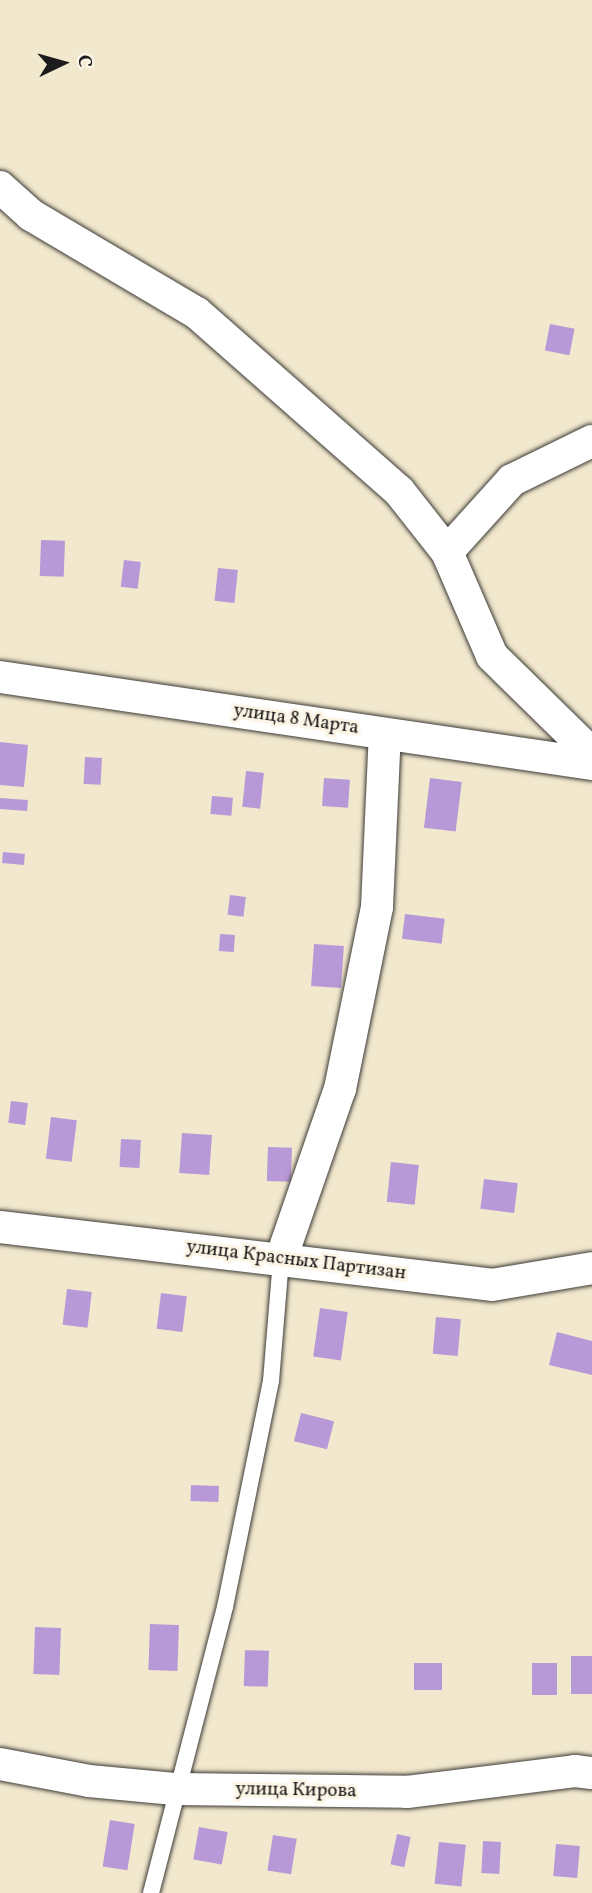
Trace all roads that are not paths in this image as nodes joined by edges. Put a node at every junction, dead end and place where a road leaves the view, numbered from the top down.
1 (0, 187) edge
2 (0, 215) edge
3 (31, 215) junction
4 (592, 441) edge
5 (447, 552) junction
6 (0, 677) edge
7 (385, 734) junction
8 (592, 754) edge
9 (592, 764) edge
10 (0, 1227) edge
11 (281, 1259) junction
12 (592, 1268) edge
13 (0, 1764) edge
14 (592, 1773) edge
15 (175, 1789) junction
16 (151, 1893) edge

1 - 3 street
2 - 3 street
3 - 5 street
4 - 5 street
5 - 8 street
6 - 7 street, улица 8 Марта
7 - 9 street, улица 8 Марта
7 - 11 street
10 - 11 street, улица Красных Партизан
11 - 12 street, улица Красных Партизан
11 - 15 lane
13 - 15 street, улица Кирова
14 - 15 street, улица Кирова
15 - 16 lane

